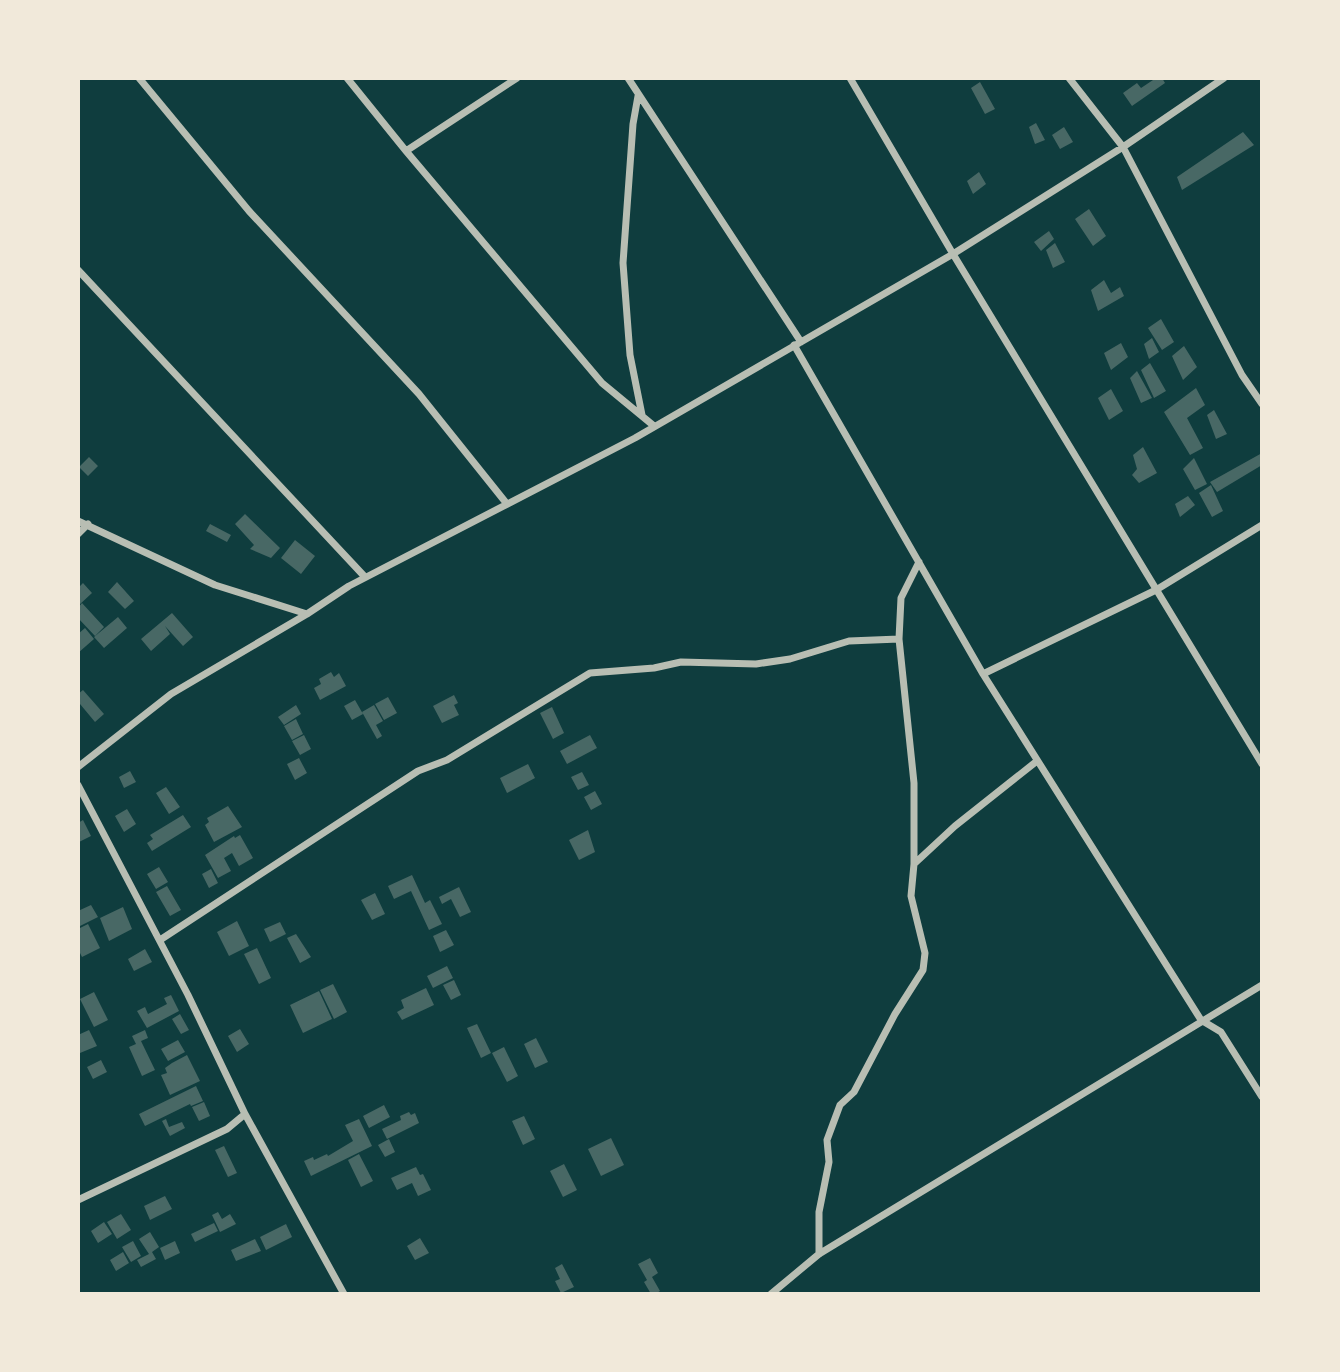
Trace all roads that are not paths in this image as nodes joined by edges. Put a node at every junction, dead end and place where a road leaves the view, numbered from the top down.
1 (139, 78) edge
2 (347, 78) edge
3 (517, 78) edge
4 (628, 78) edge
5 (850, 78) edge
6 (1069, 78) edge
7 (1224, 78) edge
8 (638, 96) junction
9 (1123, 147) junction
10 (406, 151) junction
11 (953, 254) junction
12 (78, 270) edge
13 (797, 343) junction
14 (1262, 404) edge
15 (643, 417) junction
16 (654, 426) junction
17 (507, 504) junction
18 (78, 521) edge
19 (88, 524) junction
20 (1262, 525) edge
21 (78, 534) edge
22 (919, 562) junction
23 (365, 577) junction
24 (1156, 590) junction
25 (307, 614) junction
26 (899, 639) junction
27 (983, 674) junction
28 (1037, 761) junction
29 (1262, 764) edge
30 (78, 767) edge
31 (78, 785) edge
32 (914, 864) junction
33 (160, 940) junction
34 (1262, 985) edge
35 (1201, 1020) junction
36 (1262, 1097) edge
37 (245, 1114) junction
38 (78, 1200) edge
39 (819, 1254) junction
40 (344, 1294) edge
41 (771, 1294) edge

1 - 17 street
2 - 10 street
3 - 10 street
4 - 8 street
5 - 11 street
6 - 9 street
7 - 9 street
8 - 13 street
8 - 15 street
9 - 11 street
9 - 14 street
10 - 15 street
11 - 13 street
11 - 24 street
12 - 23 street
13 - 16 street
13 - 22 street
15 - 16 street
16 - 17 street
17 - 23 street
18 - 19 street
19 - 21 street
19 - 25 street
20 - 24 street
22 - 26 street
22 - 27 street
23 - 25 street
24 - 27 street
24 - 29 street
25 - 30 street
26 - 32 street
26 - 33 street
27 - 28 street
28 - 32 street
28 - 35 street
31 - 33 street
32 - 39 street
33 - 37 street
34 - 35 street
35 - 36 street
35 - 39 street
37 - 38 street
37 - 40 street
39 - 41 street

